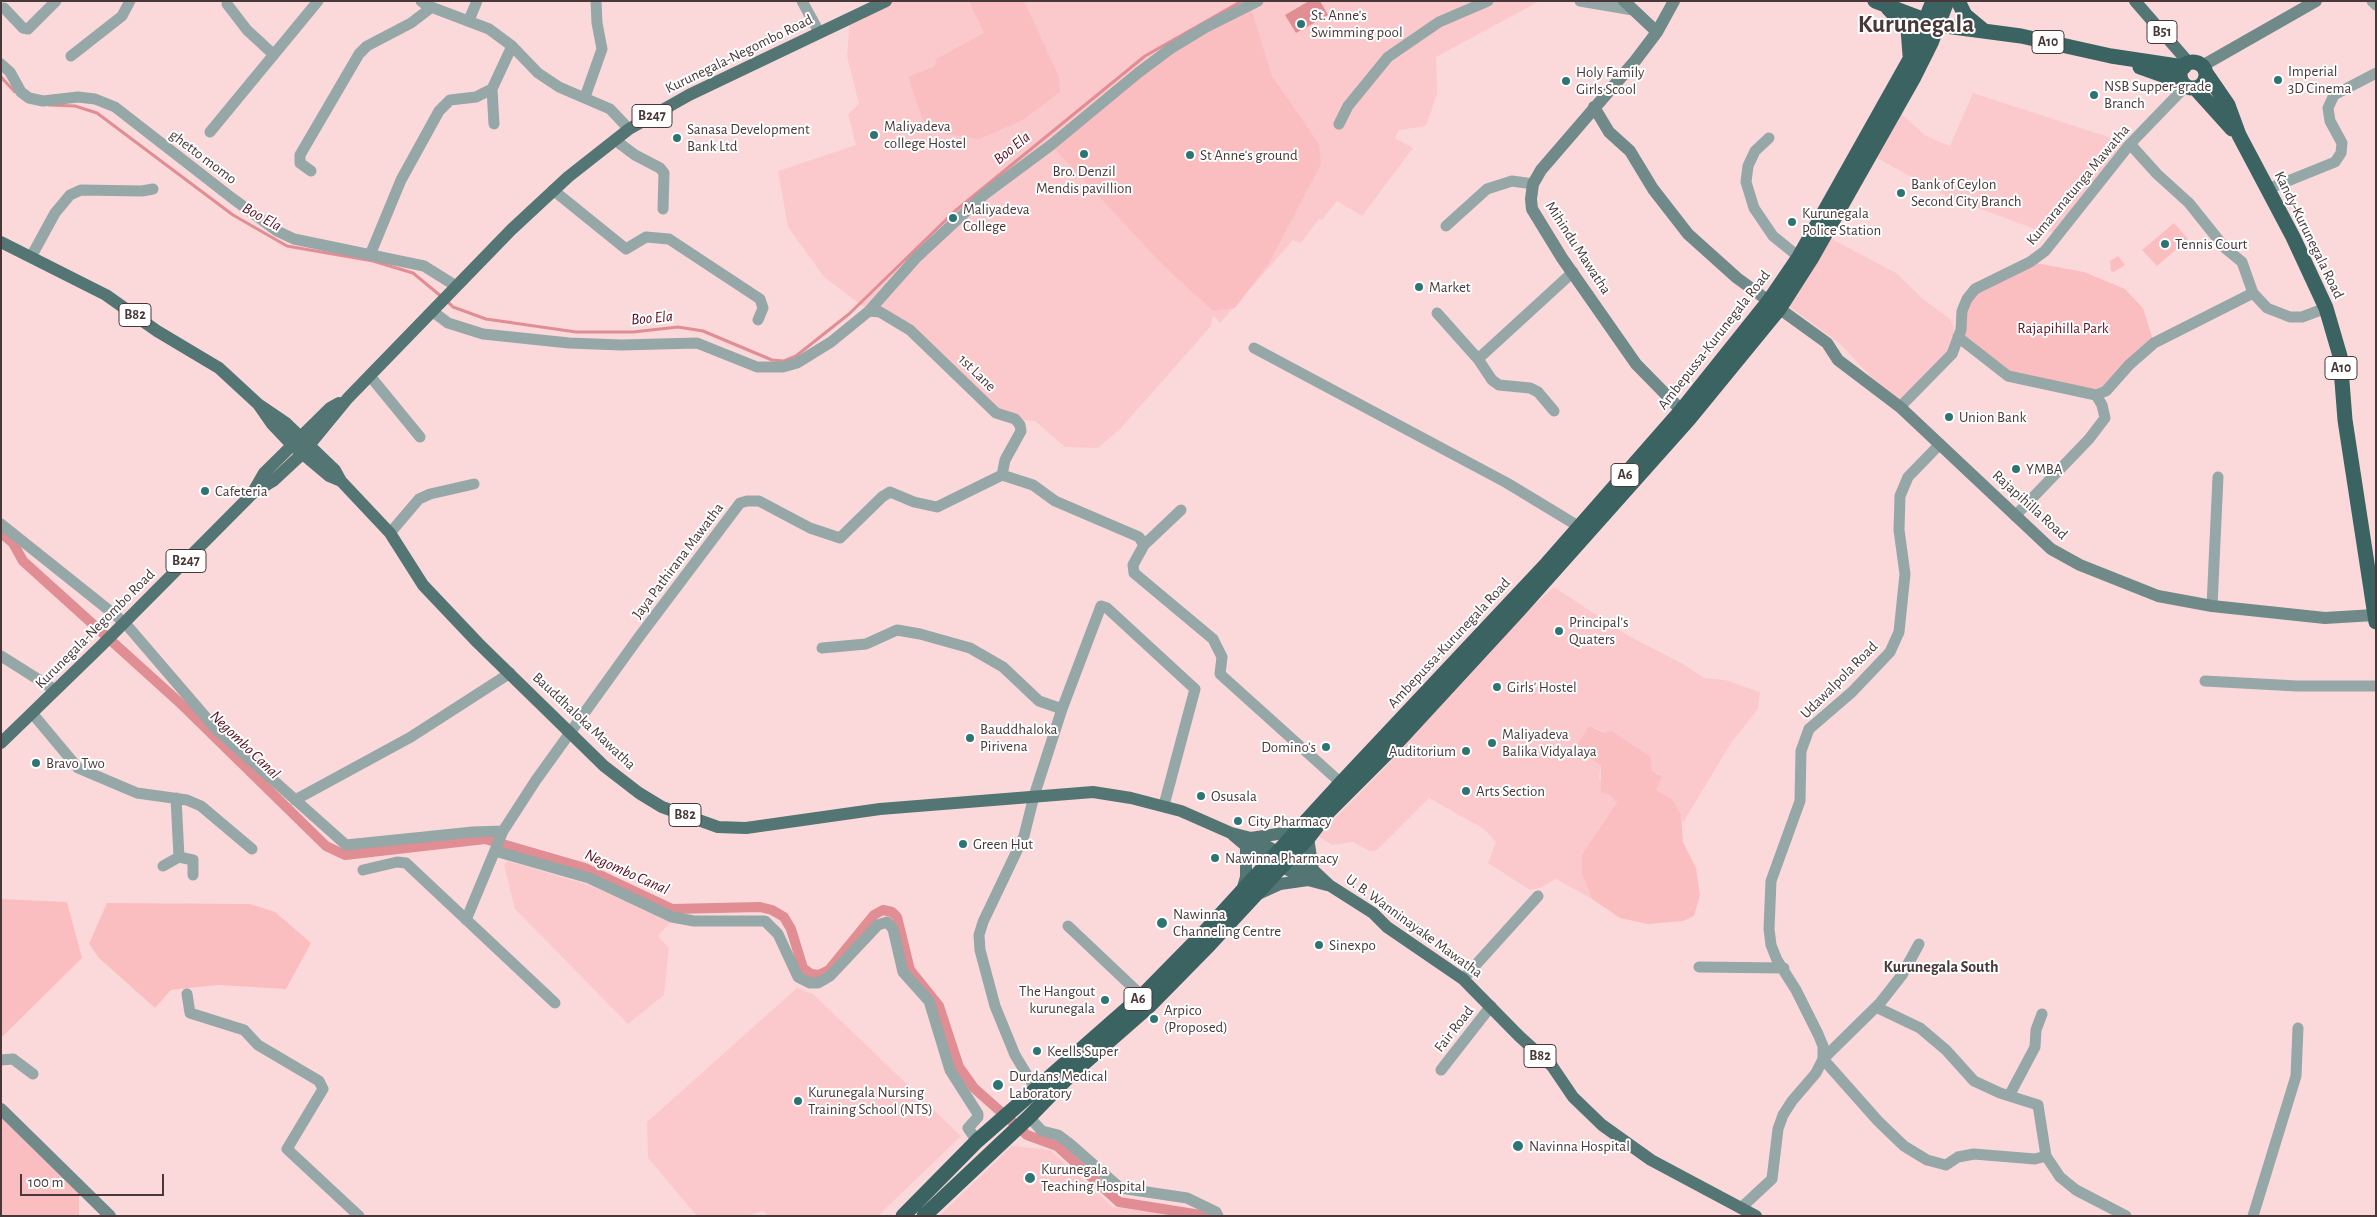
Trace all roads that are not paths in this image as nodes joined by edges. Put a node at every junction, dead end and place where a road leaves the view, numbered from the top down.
1 (56, 1) edge
2 (130, 1) edge
3 (318, 1) edge
4 (421, 1) edge
5 (477, 1) edge
6 (596, 1) edge
7 (802, 1) edge
8 (886, 1) edge
9 (1258, 1) edge
10 (1488, 1) edge
11 (1580, 1) edge
12 (1674, 1) edge
13 (1903, 1) edge
14 (1958, 1) edge
15 (2134, 1) edge
16 (2316, 1) edge
17 (2372, 1) edge
18 (227, 4) dead end
19 (1880, 4) edge
20 (2376, 5) edge
21 (1629, 6) edge
22 (432, 7) junction
23 (4, 8) dead end
24 (1936, 12) edge
25 (469, 20) junction
26 (1984, 31) junction
27 (818, 32) junction
28 (1657, 32) junction
29 (512, 46) junction
30 (273, 54) junction
31 (71, 56) dead end
32 (2111, 56) junction
33 (1915, 63) junction
34 (1, 64) edge
35 (2195, 67) junction
36 (2376, 73) edge
37 (2188, 86) junction
38 (492, 89) junction
39 (585, 97) junction
40 (1594, 107) junction
41 (494, 124) dead end
42 (1339, 124) dead end
43 (629, 129) junction
44 (210, 132) dead end
45 (2239, 135) junction
46 (1769, 138) dead end
47 (614, 140) junction
48 (2130, 144) junction
49 (311, 171) dead end
50 (1533, 184) junction
51 (153, 189) dead end
52 (2268, 189) junction
53 (553, 190) junction
54 (663, 209) dead end
55 (1446, 226) dead end
56 (1, 242) edge
57 (370, 255) junction
58 (31, 257) junction
59 (1799, 257) junction
60 (1573, 272) junction
61 (456, 286) junction
62 (2253, 293) junction
63 (1774, 305) junction
64 (435, 308) junction
65 (2326, 308) junction
66 (869, 310) junction
67 (1436, 313) dead end
68 (758, 320) dead end
69 (1958, 337) junction
70 (1254, 348) dead end
71 (1478, 359) junction
72 (370, 376) junction
73 (2096, 395) junction
74 (1900, 407) junction
75 (1554, 411) dead end
76 (1685, 415) junction
77 (420, 437) dead end
78 (301, 444) junction
79 (1940, 444) junction
80 (1002, 475) junction
81 (2218, 477) dead end
82 (474, 484) dead end
83 (1181, 510) dead end
84 (2015, 516) junction
85 (1, 524) edge
86 (1578, 526) junction
87 (390, 533) junction
88 (1144, 545) junction
89 (2212, 606) junction
90 (2375, 618) edge
91 (122, 625) junction
92 (822, 648) dead end
93 (1, 656) edge
94 (510, 673) junction
95 (2205, 681) dead end
96 (2376, 686) edge
97 (55, 690) junction
98 (1062, 709) junction
99 (32, 713) junction
100 (571, 733) junction
101 (1, 744) edge
102 (1341, 783) junction
103 (1034, 796) junction
104 (176, 798) junction
105 (295, 800) junction
106 (1164, 805) junction
107 (503, 831) junction
108 (1302, 834) junction
109 (1248, 842) junction
110 (252, 849) dead end
111 (495, 851) junction
112 (179, 856) junction
113 (1279, 859) junction
114 (163, 866) dead end
115 (363, 870) dead end
116 (193, 875) dead end
117 (1310, 875) junction
118 (1248, 894) junction
119 (1538, 896) dead end
120 (466, 920) junction
121 (1068, 926) dead end
122 (1919, 944) dead end
123 (1699, 968) dead end
124 (1784, 968) junction
125 (1463, 979) junction
126 (187, 994) dead end
127 (1142, 996) junction
128 (555, 1002) dead end
129 (1491, 1006) junction
130 (1876, 1007) junction
131 (2042, 1014) dead end
132 (2298, 1028) dead end
133 (1823, 1059) junction
134 (1, 1060) edge
135 (1441, 1070) dead end
136 (33, 1074) dead end
137 (1035, 1088) junction
138 (2009, 1096) junction
139 (1, 1109) edge
140 (1029, 1117) junction
141 (977, 1141) junction
142 (2046, 1156) junction
143 (1742, 1207) junction
144 (110, 1216) edge
145 (359, 1216) edge
146 (903, 1216) edge
147 (924, 1216) edge
148 (1218, 1216) edge
149 (1756, 1216) edge
150 (2126, 1216) edge
151 (2253, 1216) edge

1 - 23 street
2 - 31 street
3 - 30 street
4 - 22 street
5 - 25 street
6 - 39 street
7 - 27 street
8 - 27 main road, Kurunegala-Negombo Road / B247
9 - 66 street
10 - 42 street
11 - 21 street
12 - 28 street, Mihindu Mawatha
13 - 24 highway, A10
14 - 26 highway
15 - 35 main road, B51
16 - 35 street
17 - 20 street
18 - 30 street
19 - 24 highway, A10
19 - 33 highway
21 - 28 street
22 - 25 street
22 - 49 street
24 - 26 highway, Kandy-Kurunegala Road / A10
24 - 33 highway, Ambepussa-Kurunegala Road / A6
25 - 29 street
26 - 32 highway, Kandy-Kurunegala Road / A10
26 - 33 highway
27 - 43 main road, Kurunegala-Negombo Road / B247
28 - 40 street, Mihindu Mawatha
29 - 38 street
29 - 39 street
30 - 44 street
32 - 35 highway, Kandy-Kurunegala Road / A10
32 - 37 highway, Kandy-Kurunegala Road / A10
33 - 59 highway, Ambepussa-Kurunegala Road / A6
33 - 63 highway, Ambepussa-Kurunegala Road / A6
34 - 57 street, ghetto momo
35 - 37 highway
35 - 37 highway
35 - 45 highway, Kandy-Kurunegala Road / A10
36 - 52 street
37 - 45 highway, Kandy-Kurunegala Road / A10
37 - 48 street, Kumaranatunga Mawatha
38 - 41 street
38 - 57 street
39 - 43 street
40 - 50 street, Mihindu Mawatha
40 - 63 street, Rajapihilla Road
43 - 47 main road, Kurunegala-Negombo Road / B247
45 - 52 highway, Kandy-Kurunegala Road / A10
46 - 59 street
47 - 53 main road, Kurunegala-Negombo Road / B247
47 - 54 street
48 - 62 street
48 - 69 street, Kumaranatunga Mawatha
50 - 55 street
50 - 60 street, Mihindu Mawatha
51 - 58 street
52 - 65 highway, Kandy-Kurunegala Road / A10
53 - 61 main road, Kurunegala-Negombo Road / B247
53 - 68 street
56 - 58 main road, B82
57 - 61 street, ghetto momo
58 - 78 main road, B82
59 - 63 highway, Ambepussa-Kurunegala Road / A6
60 - 71 street
60 - 76 street, Mihindu Mawatha
61 - 64 main road, B247
62 - 65 street
62 - 73 street
63 - 74 street, Rajapihilla Road
63 - 76 highway, Ambepussa-Kurunegala Road / A6
64 - 66 street
64 - 72 main road, Kurunegala-Negombo Road / B247
65 - 90 highway, Kandy-Kurunegala Road / A10
66 - 80 street, 1st Lane
67 - 71 street
69 - 73 street
69 - 74 street, Kumaranatunga Mawatha
70 - 86 street
71 - 75 street
72 - 77 street
72 - 78 main road, Kurunegala-Negombo Road / B247
73 - 84 street
74 - 79 street, Rajapihilla Road
76 - 86 highway, Ambepussa-Kurunegala Road / A6
76 - 108 highway, Ambepussa-Kurunegala Road / A6
78 - 87 main road, Bauddhaloka Mawatha / B82
78 - 91 main road, Kurunegala-Negombo Road / B247
79 - 84 street, Rajapihilla Road
79 - 124 street, Udawalpola Road
80 - 88 street
80 - 100 street, Jaya Pathirana Mawatha
81 - 89 street
82 - 87 street
83 - 88 street
84 - 89 street, Rajapihilla Road
85 - 91 street
86 - 102 highway, Ambepussa-Kurunegala Road / A6
87 - 94 main road, Bauddhaloka Mawatha / B82
88 - 102 street
89 - 90 street, Rajapihilla Road
91 - 97 main road, Kurunegala-Negombo Road / B247
91 - 105 street
92 - 98 street
93 - 97 street
94 - 100 main road, Bauddhaloka Mawatha / B82
94 - 105 street
95 - 96 street
97 - 99 main road, Kurunegala-Negombo Road / B247
98 - 103 street
98 - 106 street
99 - 101 main road, Kurunegala-Negombo Road / B247
99 - 104 street
100 - 103 main road, Bauddhaloka Mawatha / B82
100 - 107 street
102 - 108 highway, Ambepussa-Kurunegala Road / A6
103 - 106 main road, Bauddhaloka Mawatha / B82
103 - 137 street
104 - 110 street
104 - 112 street
105 - 107 street
106 - 109 main road, Bauddhaloka Mawatha / B82
107 - 111 street
108 - 109 main road
108 - 113 highway, Ambepussa-Kurunegala Road / A6
108 - 117 main road
109 - 113 main road, Bauddhaloka Mawatha / B82
109 - 118 main road
111 - 120 street
111 - 141 street
112 - 114 street
112 - 116 street
113 - 117 main road, U. B. Wanninayake Mawatha / B82
113 - 118 highway, Ambepussa-Kurunegala Road / A6
115 - 120 street
117 - 118 main road
117 - 125 main road, U. B. Wanninayake Mawatha / B82
118 - 127 highway, Ambepussa-Kurunegala Road / A6
118 - 140 highway, Ambepussa-Kurunegala Road / A6
119 - 125 street
120 - 128 street
121 - 127 street
122 - 130 street
123 - 124 street
124 - 133 street, Udawalpola Road
125 - 129 main road, U. B. Wanninayake Mawatha / B82
126 - 145 street
127 - 137 highway, Ambepussa-Kurunegala Road / A6
129 - 135 street, Fair Road
129 - 143 main road, U. B. Wanninayake Mawatha / B82
130 - 133 street
130 - 138 street
131 - 138 street
132 - 151 street
133 - 142 street
133 - 143 street
134 - 136 street
137 - 141 highway, Ambepussa-Kurunegala Road / A6
138 - 142 street
139 - 144 street
140 - 147 highway, Ambepussa-Kurunegala Road / A6
140 - 148 street
141 - 146 highway, Ambepussa-Kurunegala Road / A6
142 - 150 street
143 - 149 main road, U. B. Wanninayake Mawatha / B82

